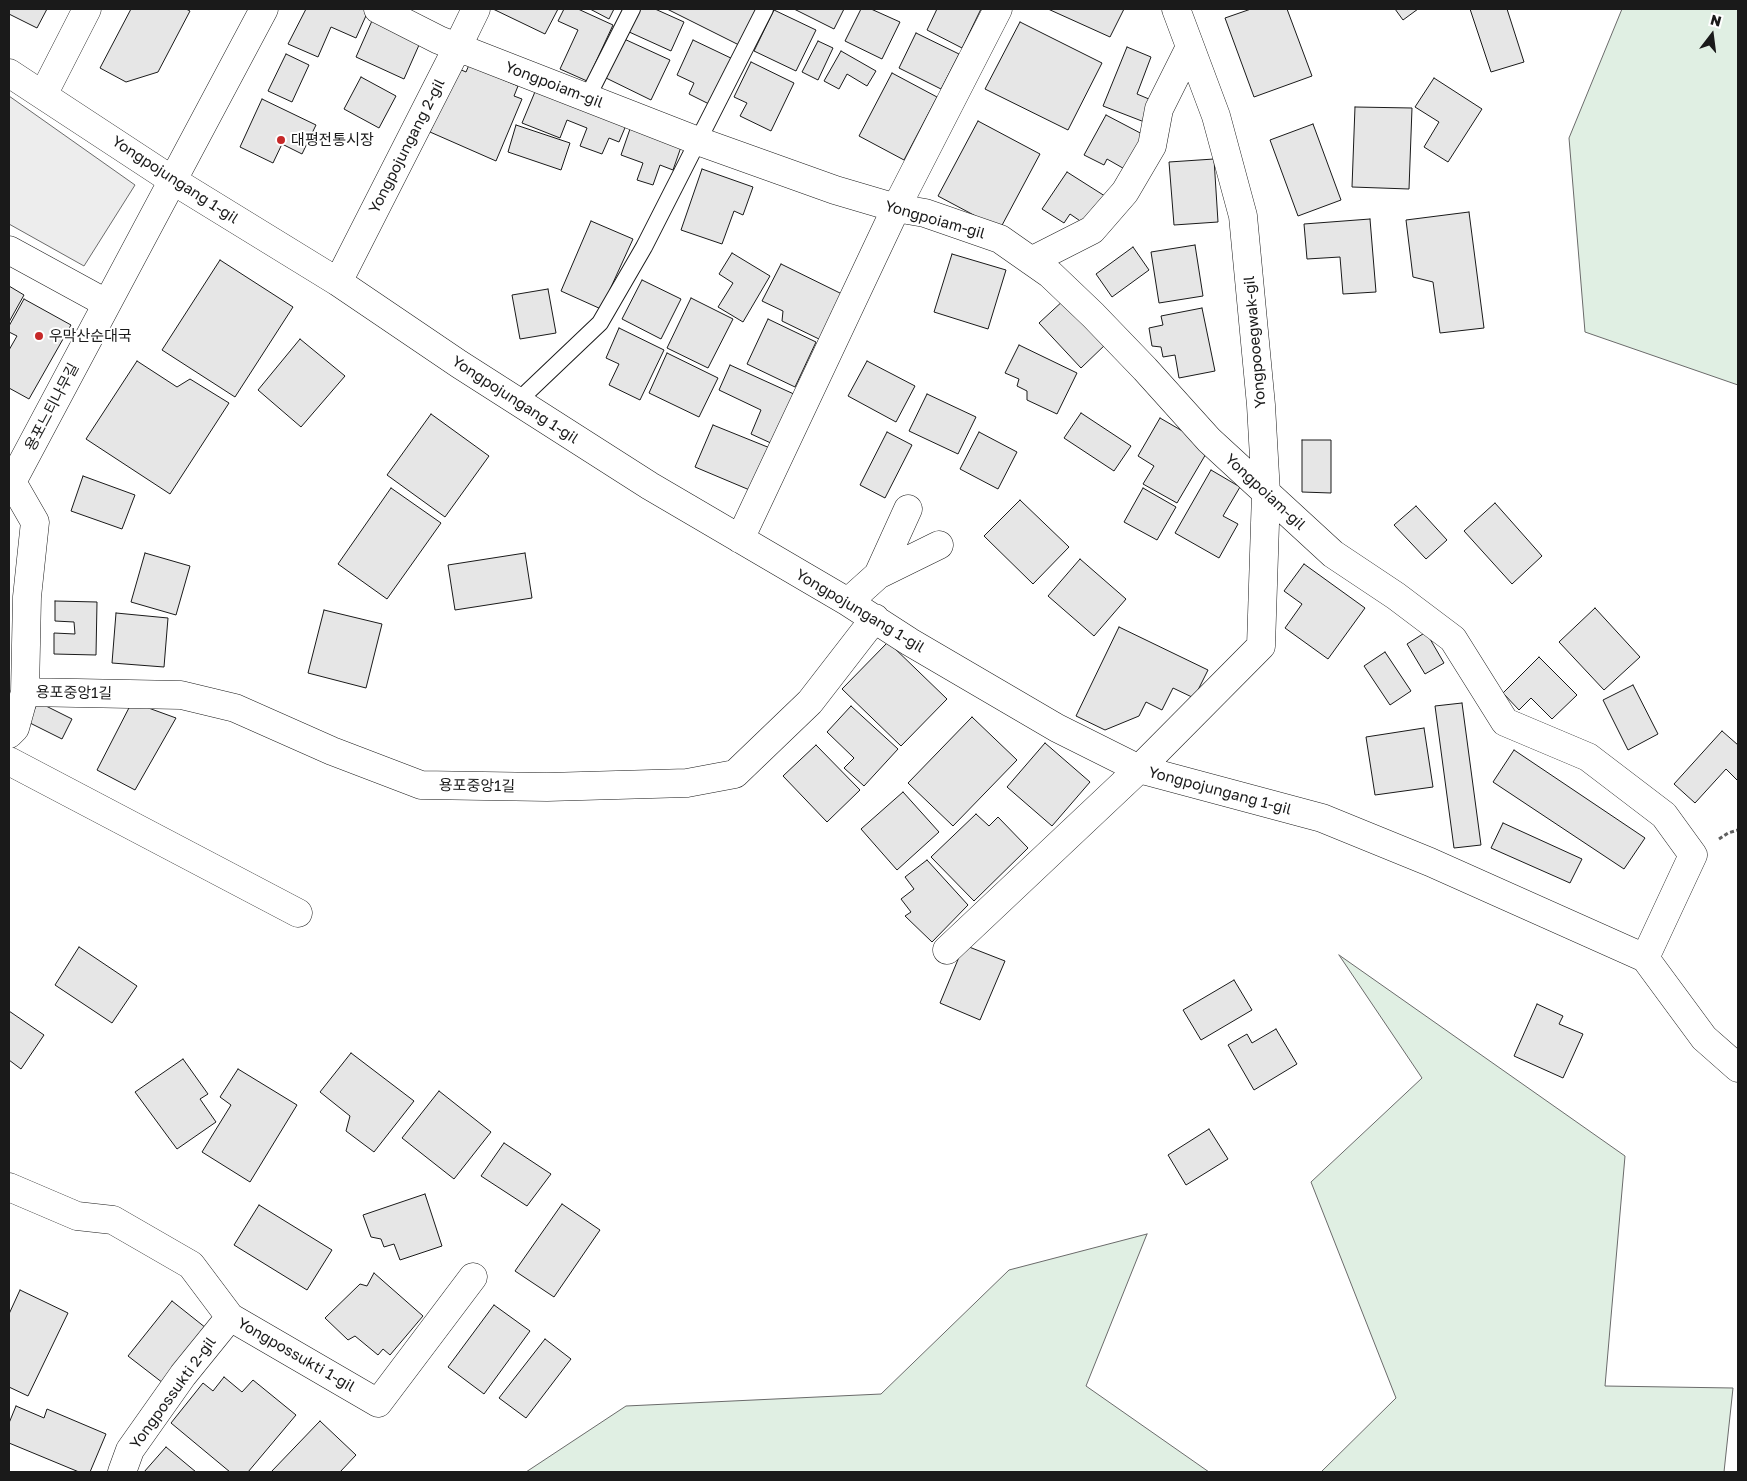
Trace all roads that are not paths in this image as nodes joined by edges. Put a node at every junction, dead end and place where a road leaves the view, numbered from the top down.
1 (87, 9) edge
2 (264, 9) edge
3 (378, 9) edge
4 (476, 9) edge
5 (632, 9) edge
6 (765, 9) edge
7 (998, 9) edge
8 (1176, 9) edge
9 (448, 44) junction
10 (1190, 47) junction
11 (9, 73) edge
12 (43, 94) junction
13 (587, 98) junction
14 (698, 141) junction
15 (172, 180) junction
16 (896, 208) junction
17 (9, 250) edge
18 (1031, 261) junction
19 (338, 282) junction
20 (106, 303) junction
21 (517, 402) junction
22 (1266, 493) junction
23 (908, 509) dead end
24 (740, 539) junction
25 (939, 545) dead end
26 (878, 575) junction
27 (848, 602) junction
28 (875, 618) junction
29 (25, 692) junction
30 (9, 734) edge
31 (9, 760) edge
32 (1139, 769) junction
33 (298, 913) dead end
34 (947, 950) dead end
35 (1646, 958) junction
36 (1738, 1068) edge
37 (9, 1187) edge
38 (473, 1277) dead end
39 (230, 1317) junction
40 (122, 1472) edge

1 - 12 street
2 - 15 street, 용포느티나무길
3 - 9 street, Yongpoiam-gil
4 - 9 street, Yongpojungang 2-gil
5 - 13 lane
6 - 14 lane
7 - 16 street
8 - 10 street, Yongpooegwak-gil
9 - 13 street, Yongpoiam-gil
9 - 19 street, Yongpojungang 2-gil
10 - 18 street
10 - 22 street, Yongpooegwak-gil
11 - 12 street, Yongpojungang 1-gil
12 - 15 street, Yongpojungang 1-gil
13 - 14 street, Yongpoiam-gil
14 - 16 street, Yongpoiam-gil
14 - 21 lane
15 - 19 street, Yongpojungang 1-gil
15 - 20 street, 용포느티나무길
16 - 18 street, Yongpoiam-gil
16 - 24 street
17 - 20 street
18 - 22 street, Yongpoiam-gil
19 - 21 street, Yongpojungang 1-gil
20 - 29 street, 용포느티나무길
21 - 24 street, Yongpojungang 1-gil
22 - 32 street, Yongpooegwak-gil
22 - 35 street, Yongpoiam-gil
23 - 26 street
24 - 27 street, Yongpojungang 1-gil
25 - 26 street
26 - 27 street
27 - 28 street, Yongpojungang 1-gil
28 - 29 street, 용포중앙1길
28 - 32 street, Yongpojungang 1-gil
29 - 30 street, 용포느티나무길
31 - 33 street
32 - 34 street
32 - 35 street, Yongpojungang 1-gil
35 - 36 street
37 - 39 street, Yongpossukti 1-gil
38 - 39 street, Yongpossukti 1-gil
39 - 40 street, Yongpossukti 2-gil

